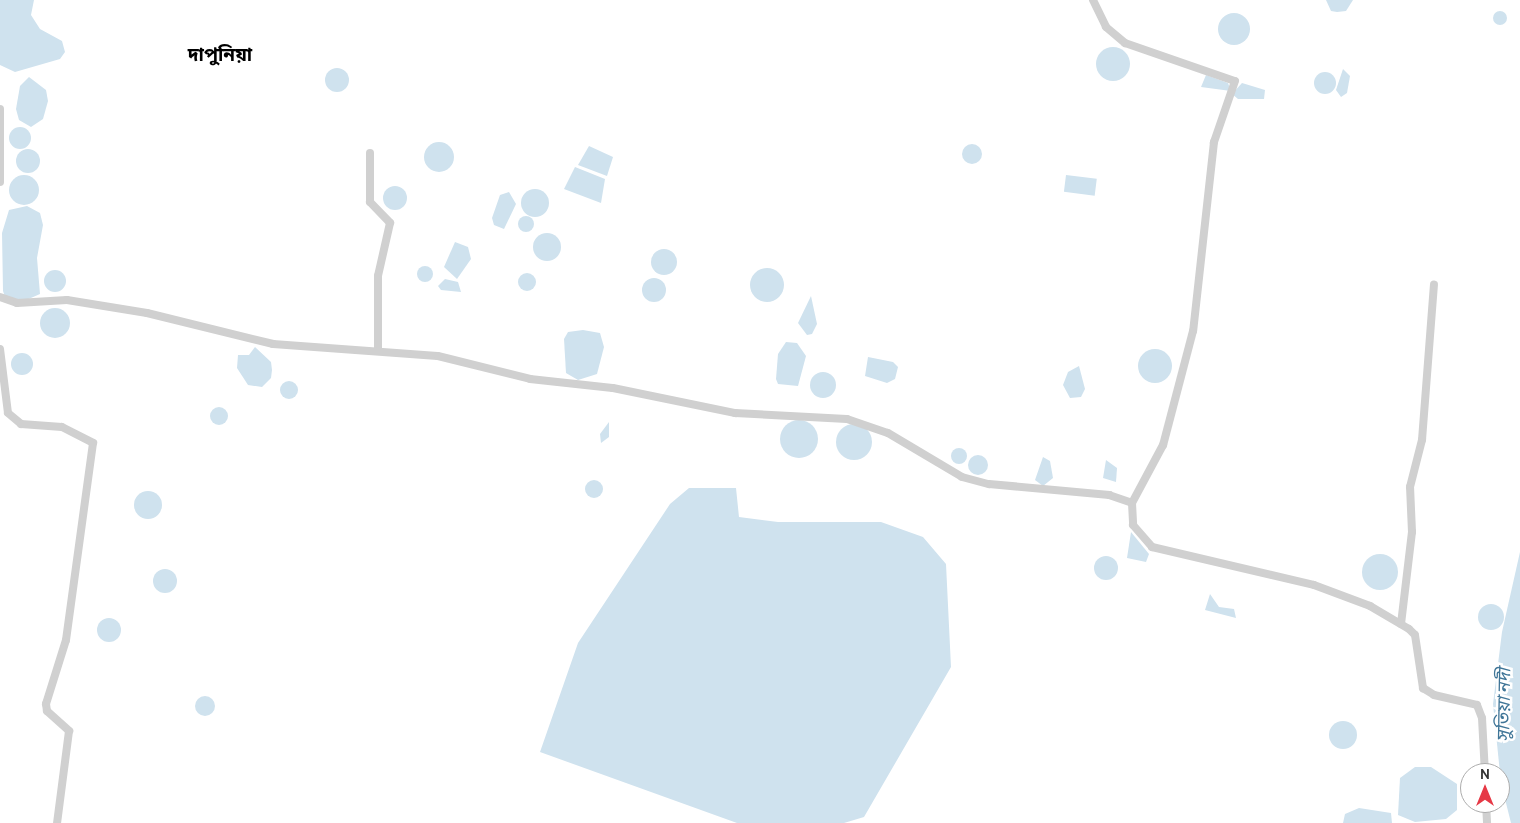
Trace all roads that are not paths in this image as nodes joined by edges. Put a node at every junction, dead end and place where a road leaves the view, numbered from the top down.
1 (1093, 0) edge
2 (0, 109) edge
3 (370, 153) dead end
4 (0, 182) edge
5 (1434, 284) dead end
6 (0, 298) edge
7 (0, 349) edge
8 (378, 349) junction
9 (1132, 503) junction
10 (1401, 624) junction
11 (1484, 763) edge
12 (57, 823) edge

1 - 9 street
2 - 4 street
3 - 8 street
5 - 10 street
6 - 8 street
7 - 12 street
8 - 9 street
9 - 10 street
10 - 11 street

